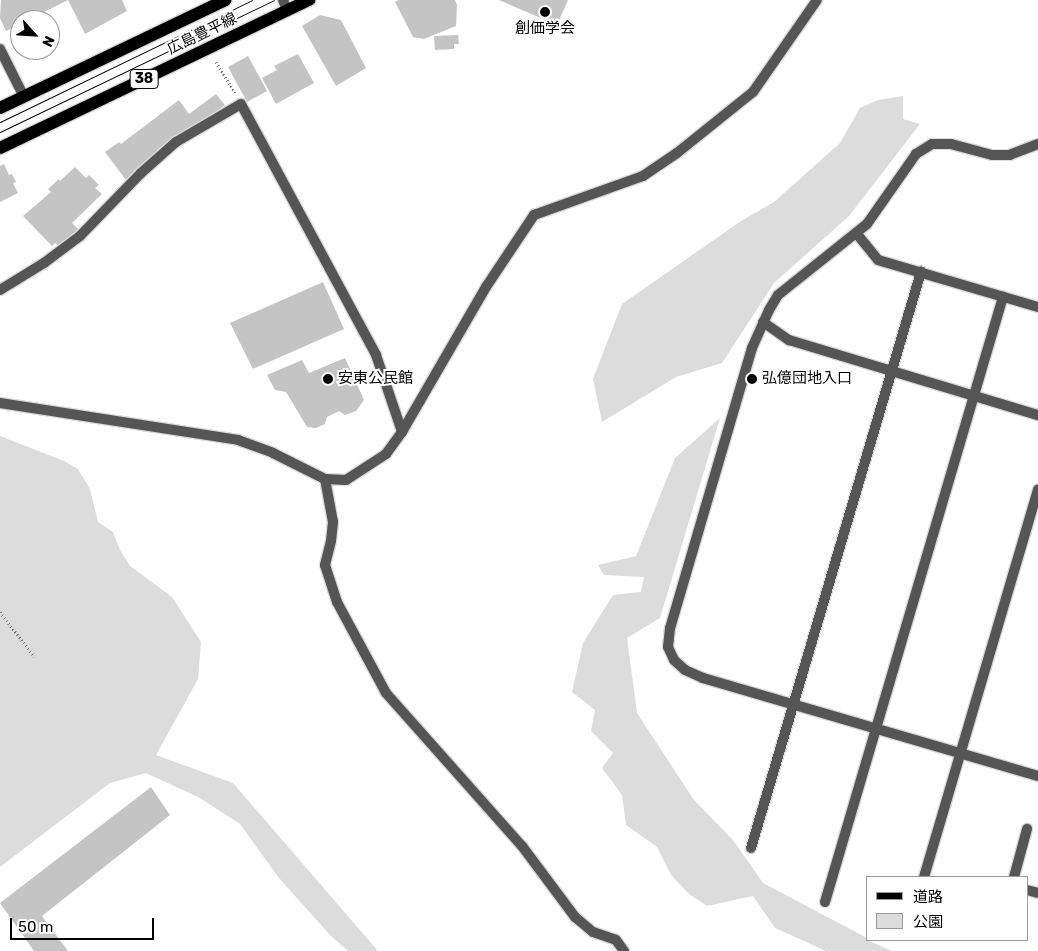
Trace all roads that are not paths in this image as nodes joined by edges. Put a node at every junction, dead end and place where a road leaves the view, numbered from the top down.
1 (225, 0) edge
2 (309, 0) edge
3 (817, 0) edge
4 (285, 5) edge
5 (0, 49) edge
6 (24, 97) junction
7 (0, 108) edge
8 (1038, 144) edge
9 (0, 148) edge
10 (857, 234) junction
11 (921, 272) junction
12 (0, 290) edge
13 (1003, 297) junction
14 (1038, 307) edge
15 (763, 322) junction
16 (892, 372) junction
17 (974, 396) junction
18 (0, 403) edge
19 (1038, 414) edge
20 (402, 432) junction
21 (325, 479) junction
22 (1038, 489) edge
23 (794, 704) junction
24 (877, 729) junction
25 (960, 753) junction
26 (1038, 776) edge
27 (1027, 829) dead end
28 (751, 848) dead end
29 (924, 876) edge
30 (1014, 876) edge
31 (825, 902) dead end
32 (624, 951) edge

1 - 6 main road, 広島豊平線 / 38
2 - 4 main road, 広島豊平線 / 38
3 - 20 street
4 - 9 main road, 広島豊平線 / 38
5 - 6 street
6 - 7 main road, 広島豊平線 / 38
8 - 10 street
10 - 11 street
10 - 15 street
11 - 13 street
11 - 16 street
12 - 20 street
13 - 14 street
13 - 17 street
15 - 16 street
15 - 23 street
16 - 17 street
16 - 23 street
17 - 19 street
17 - 24 street
18 - 21 street
20 - 21 street
21 - 32 street
22 - 25 street
23 - 24 street
23 - 28 street
24 - 25 street
24 - 31 street
25 - 26 street
25 - 29 street
27 - 30 street

